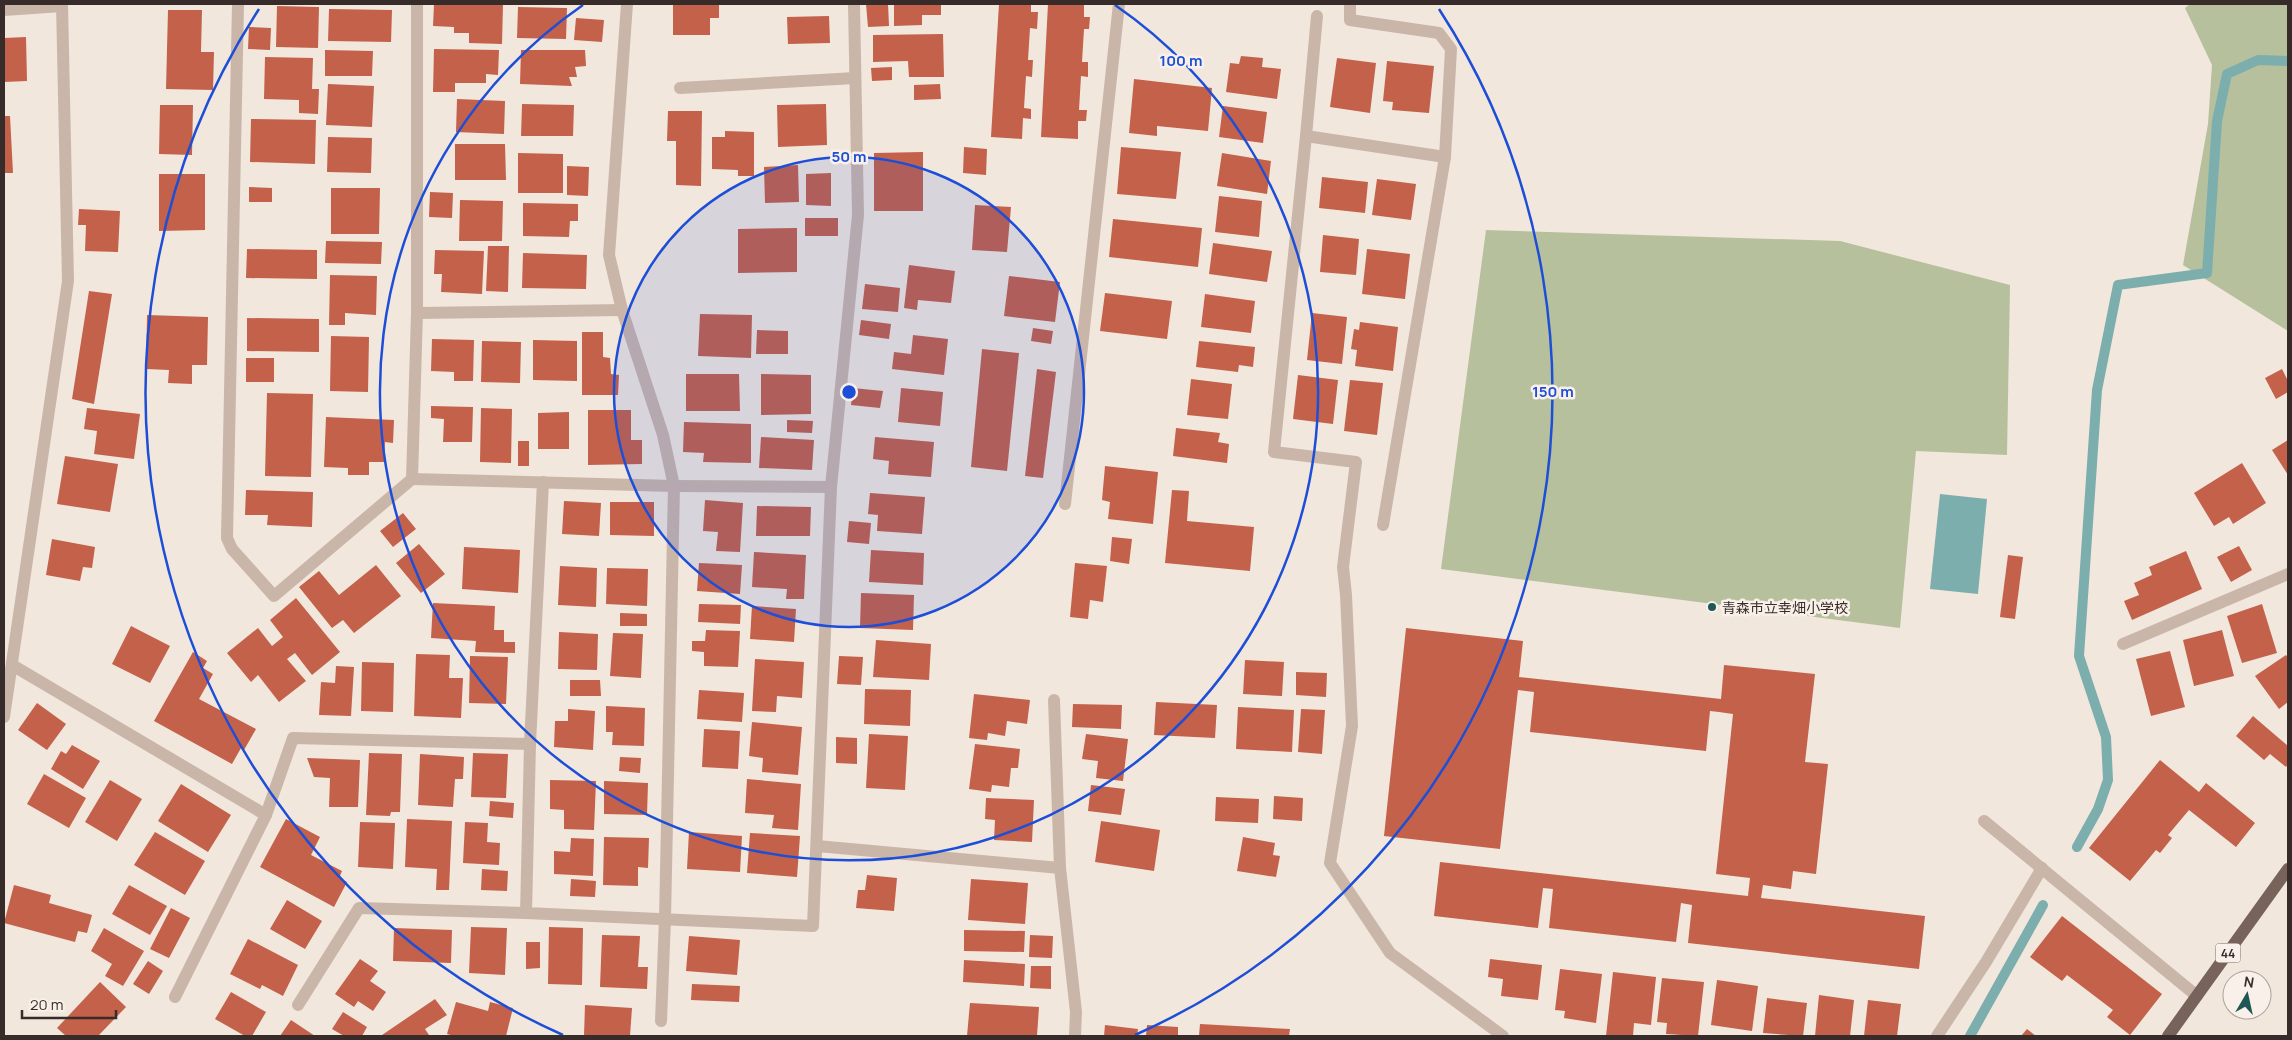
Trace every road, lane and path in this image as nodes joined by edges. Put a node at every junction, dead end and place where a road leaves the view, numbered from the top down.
1 (238, 4) edge
2 (417, 4) edge
3 (627, 4) edge
4 (854, 4) edge
5 (1119, 4) edge
6 (1350, 4) edge
7 (62, 5) edge
8 (4, 10) edge
9 (1317, 16) dead end
10 (855, 78) junction
11 (680, 88) dead end
12 (1306, 136) junction
13 (1445, 157) junction
14 (622, 310) junction
15 (417, 313) junction
16 (412, 479) junction
17 (543, 482) junction
18 (674, 486) junction
19 (831, 487) junction
20 (1065, 504) dead end
21 (1383, 525) dead end
22 (2288, 574) edge
23 (2123, 644) dead end
24 (12, 665) junction
25 (1054, 700) dead end
26 (4, 717) edge
27 (530, 744) junction
28 (266, 815) junction
29 (1984, 821) dead end
30 (817, 846) junction
31 (1060, 868) junction
32 (2042, 868) junction
33 (2288, 869) edge
34 (526, 913) junction
35 (665, 919) junction
36 (2197, 996) junction
37 (174, 997) dead end
38 (298, 1005) dead end
39 (661, 1021) dead end
40 (1075, 1036) edge
41 (1503, 1036) edge
42 (1937, 1036) edge
43 (2168, 1036) edge

1 - 16 street
2 - 15 street
3 - 14 street
4 - 10 street
5 - 20 street
6 - 13 street
7 - 8 street
7 - 24 street
9 - 12 street
10 - 11 street
10 - 19 street
12 - 13 street
12 - 41 street
13 - 21 street
14 - 15 street
14 - 18 street
15 - 16 street
16 - 17 street
17 - 18 street
17 - 27 street
18 - 19 street
18 - 35 street
19 - 30 street
22 - 23 street
24 - 26 street
24 - 28 street
25 - 31 street
27 - 28 street
27 - 34 street
28 - 37 street
29 - 32 street
30 - 31 street
30 - 35 street
31 - 40 street
32 - 36 street
32 - 42 street
33 - 36 main road, 44
34 - 35 street
34 - 38 street
35 - 39 street
36 - 43 main road, 44

